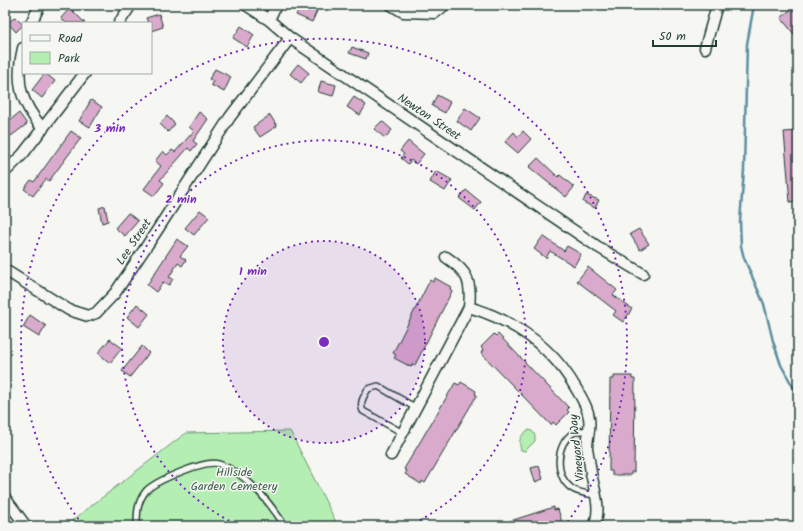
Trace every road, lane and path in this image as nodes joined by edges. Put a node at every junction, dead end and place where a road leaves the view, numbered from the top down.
1 (131, 5) edge
2 (246, 5) edge
3 (276, 5) edge
4 (391, 5) edge
5 (444, 5) edge
6 (717, 5) edge
7 (36, 7) edge
8 (269, 20) junction
9 (31, 22) edge
10 (120, 22) edge
11 (290, 38) junction
12 (705, 48) dead end
13 (22, 54) edge
14 (84, 74) edge
15 (42, 129) junction
16 (5, 172) edge
17 (446, 257) dead end
18 (5, 270) edge
19 (643, 274) dead end
20 (469, 307) junction
21 (416, 408) junction
22 (588, 430) junction
23 (403, 433) junction
24 (391, 455) dead end
25 (595, 495) junction
26 (5, 498) edge
27 (26, 526) edge
28 (137, 526) edge
29 (284, 526) edge
30 (594, 526) edge

1 - 10 street
2 - 8 street, Newton Street
3 - 8 street
4 - 5 street
6 - 12 street
7 - 9 street
8 - 11 street, Newton Street
11 - 18 street, Lee Street
11 - 19 street, Newton Street
13 - 15 street
14 - 15 street
15 - 16 street
17 - 20 street
20 - 21 street
20 - 22 street, Vineyard Way
21 - 23 street
21 - 23 lane
22 - 25 street, Vineyard Way
22 - 25 lane
23 - 24 street
25 - 30 street, Vineyard Way
26 - 27 street
28 - 29 lane

